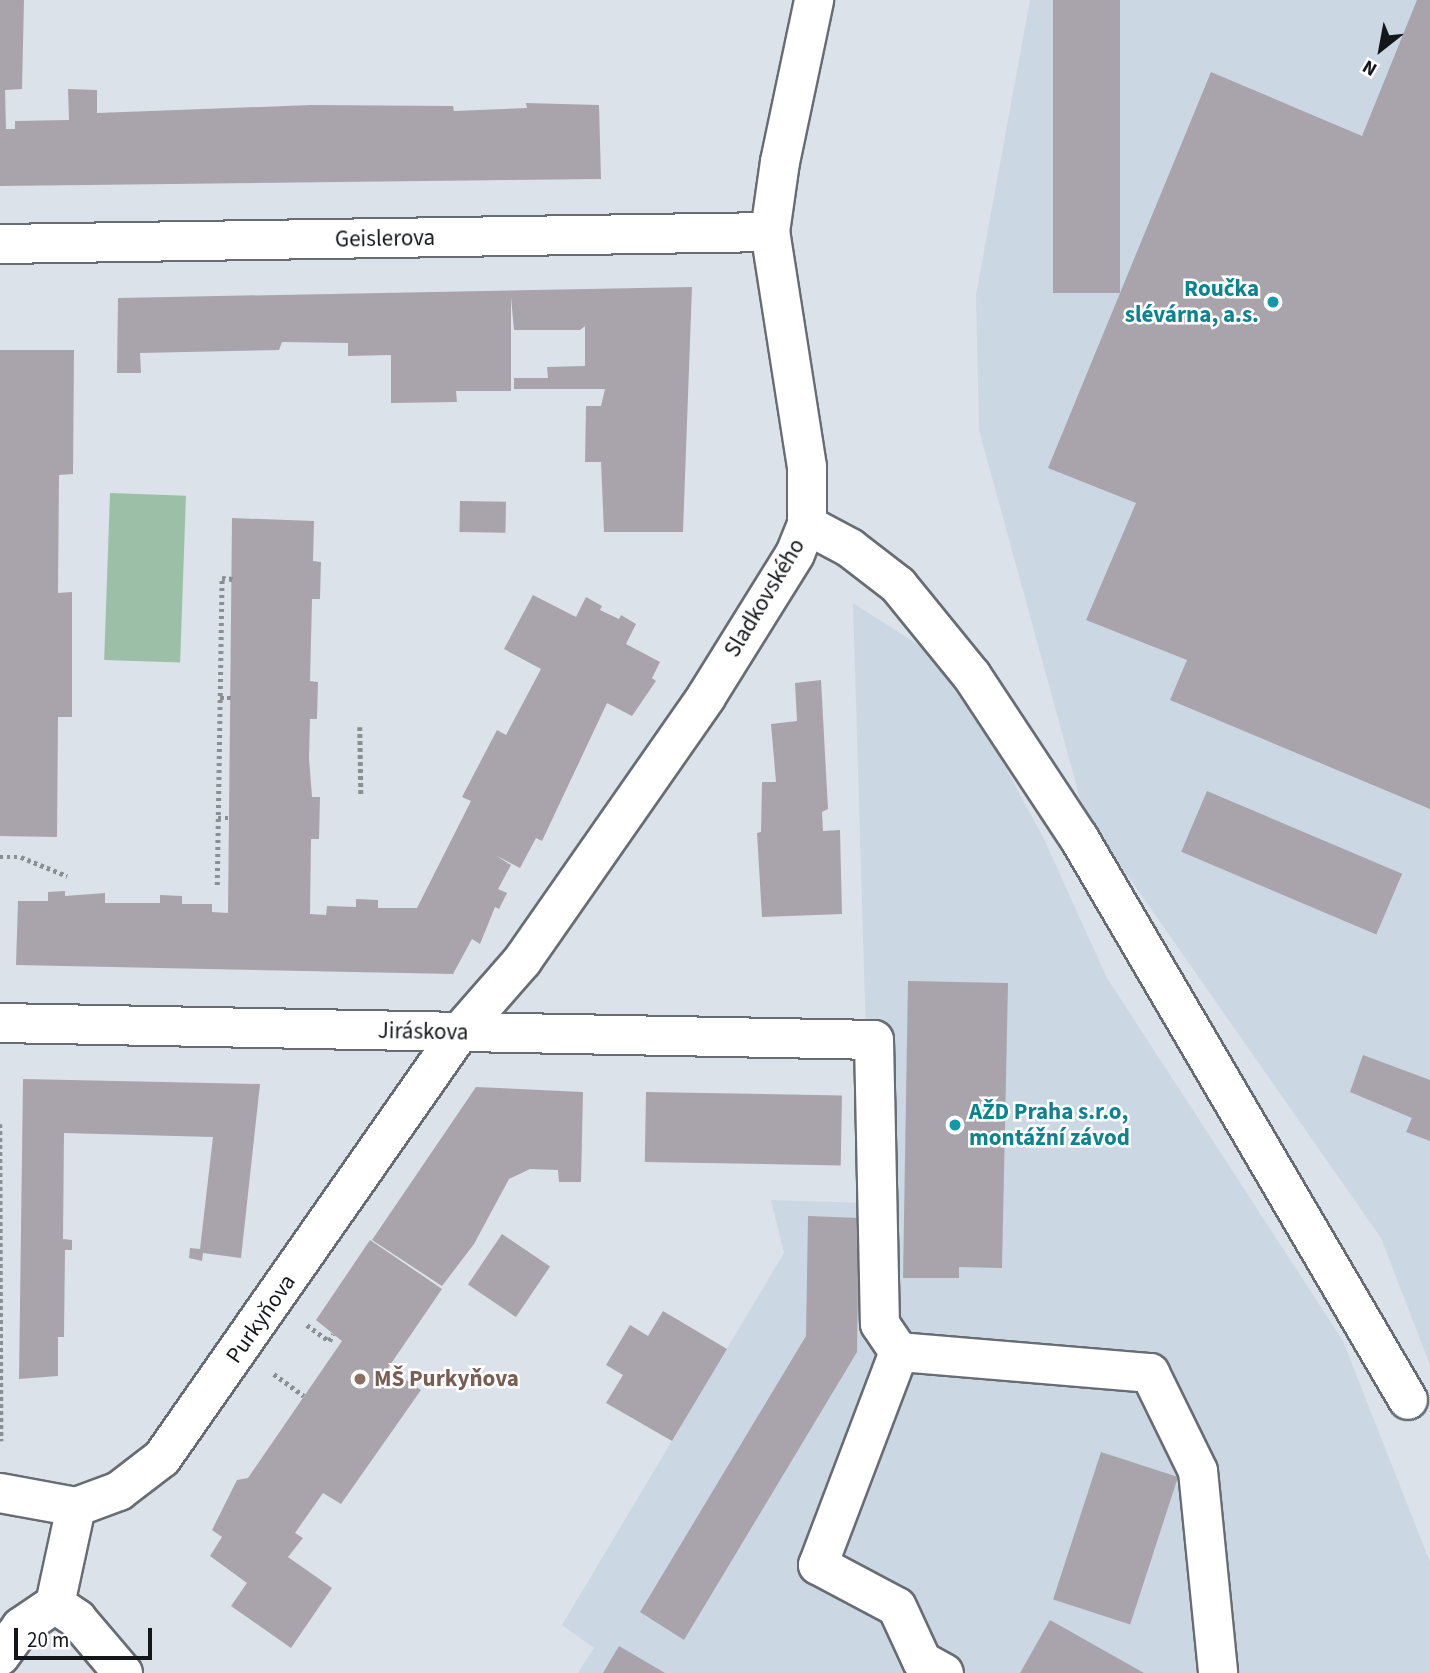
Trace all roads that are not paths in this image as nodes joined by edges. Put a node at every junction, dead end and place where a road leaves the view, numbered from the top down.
1 (814, 0) edge
2 (771, 232) junction
3 (0, 244) edge
4 (807, 525) junction
5 (0, 1023) edge
6 (459, 1033) junction
7 (899, 1352) junction
8 (1408, 1400) dead end
9 (0, 1493) edge
10 (76, 1507) junction
11 (55, 1604) junction
12 (0, 1656) edge
13 (123, 1673) edge
14 (943, 1673) edge
15 (1218, 1673) edge

1 - 2 street, Sladkovského
2 - 3 street, Geislerova
2 - 4 street, Sladkovského
4 - 6 street, Sladkovského
4 - 8 street
5 - 6 street, Jiráskova
6 - 7 street, Jiráskova
6 - 10 street, Purkyňova
7 - 14 street
7 - 15 street
9 - 10 street
10 - 11 street
11 - 12 street
11 - 13 street

